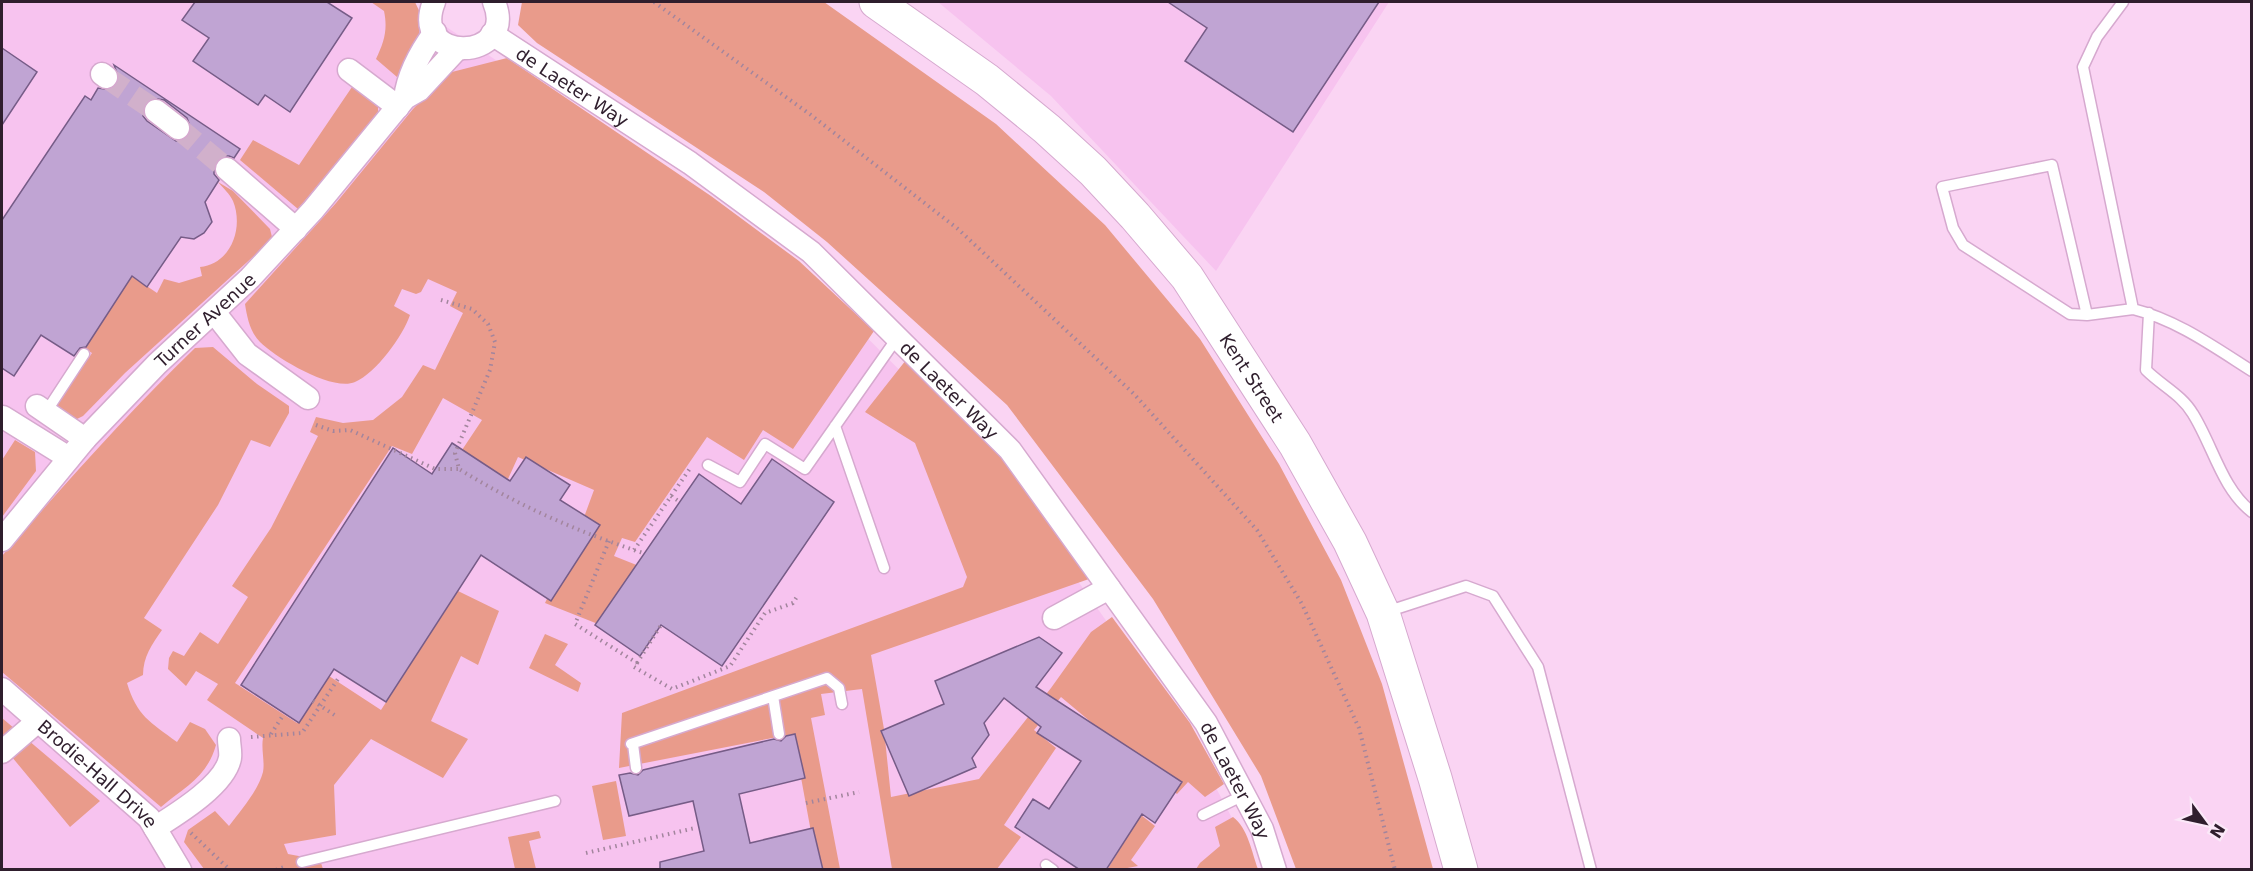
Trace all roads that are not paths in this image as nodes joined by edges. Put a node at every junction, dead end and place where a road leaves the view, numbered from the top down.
1 (434, 2) edge
2 (494, 2) edge
3 (876, 2) edge
4 (2123, 2) edge
5 (435, 32) junction
6 (492, 34) junction
7 (457, 49) junction
8 (349, 70) dead end
9 (402, 102) junction
10 (156, 111) tunnel mouth
11 (178, 128) tunnel mouth
12 (227, 170) tunnel mouth
13 (296, 229) junction
14 (2133, 309) junction
15 (214, 312) junction
16 (2149, 313) junction
17 (2087, 315) junction
18 (897, 338) junction
19 (84, 354) dead end
20 (2252, 371) edge
21 (308, 398) dead end
22 (41, 409) joint
23 (3, 417) dead end
24 (835, 426) junction
25 (85, 439) junction
26 (69, 458) junction
27 (708, 465) road end
28 (2252, 512) edge
29 (2, 540) edge
30 (884, 568) dead end
31 (1109, 588) junction
32 (1383, 613) junction
33 (1054, 618) dead end
34 (2, 688) edge
35 (773, 696) junction
36 (842, 704) dead end
37 (38, 721) junction
38 (779, 734) dead end
39 (229, 739) road end
40 (2, 752) edge
41 (636, 768) dead end
42 (1244, 795) junction
43 (555, 801) dead end
44 (1203, 815) dead end
45 (155, 828) junction
46 (302, 862) dead end
47 (180, 870) edge
48 (1275, 870) edge
49 (1461, 870) edge
50 (1591, 870) edge

1 - 5 street
2 - 6 street
3 - 32 main road, Kent Street
4 - 14 lane
5 - 7 street
5 - 9 street, Turner Avenue
6 - 7 street
6 - 18 street, de Laeter Way
7 - 9 street, Turner Avenue
8 - 9 street
9 - 13 street, Turner Avenue
10 - 11 street
12 - 13 street
13 - 15 street, Turner Avenue
14 - 16 lane
14 - 17 lane
15 - 21 street
15 - 25 street, Turner Avenue
16 - 20 lane
16 - 28 lane
17 - 17 lane
18 - 24 lane
18 - 31 street, de Laeter Way
19 - 22 lane
22 - 25 street
23 - 26 street
24 - 27 lane
24 - 30 lane
25 - 26 street, Turner Avenue
26 - 29 street, Turner Avenue
31 - 33 street
31 - 42 street, de Laeter Way
32 - 49 main road, Kent Street
32 - 50 lane
34 - 37 street, Brodie-Hall Drive
35 - 36 lane
35 - 38 lane
35 - 41 lane
37 - 40 street
37 - 45 street, Brodie-Hall Drive
39 - 45 street
42 - 44 lane
42 - 48 street, de Laeter Way
43 - 46 lane
45 - 47 street, Brodie-Hall Drive

